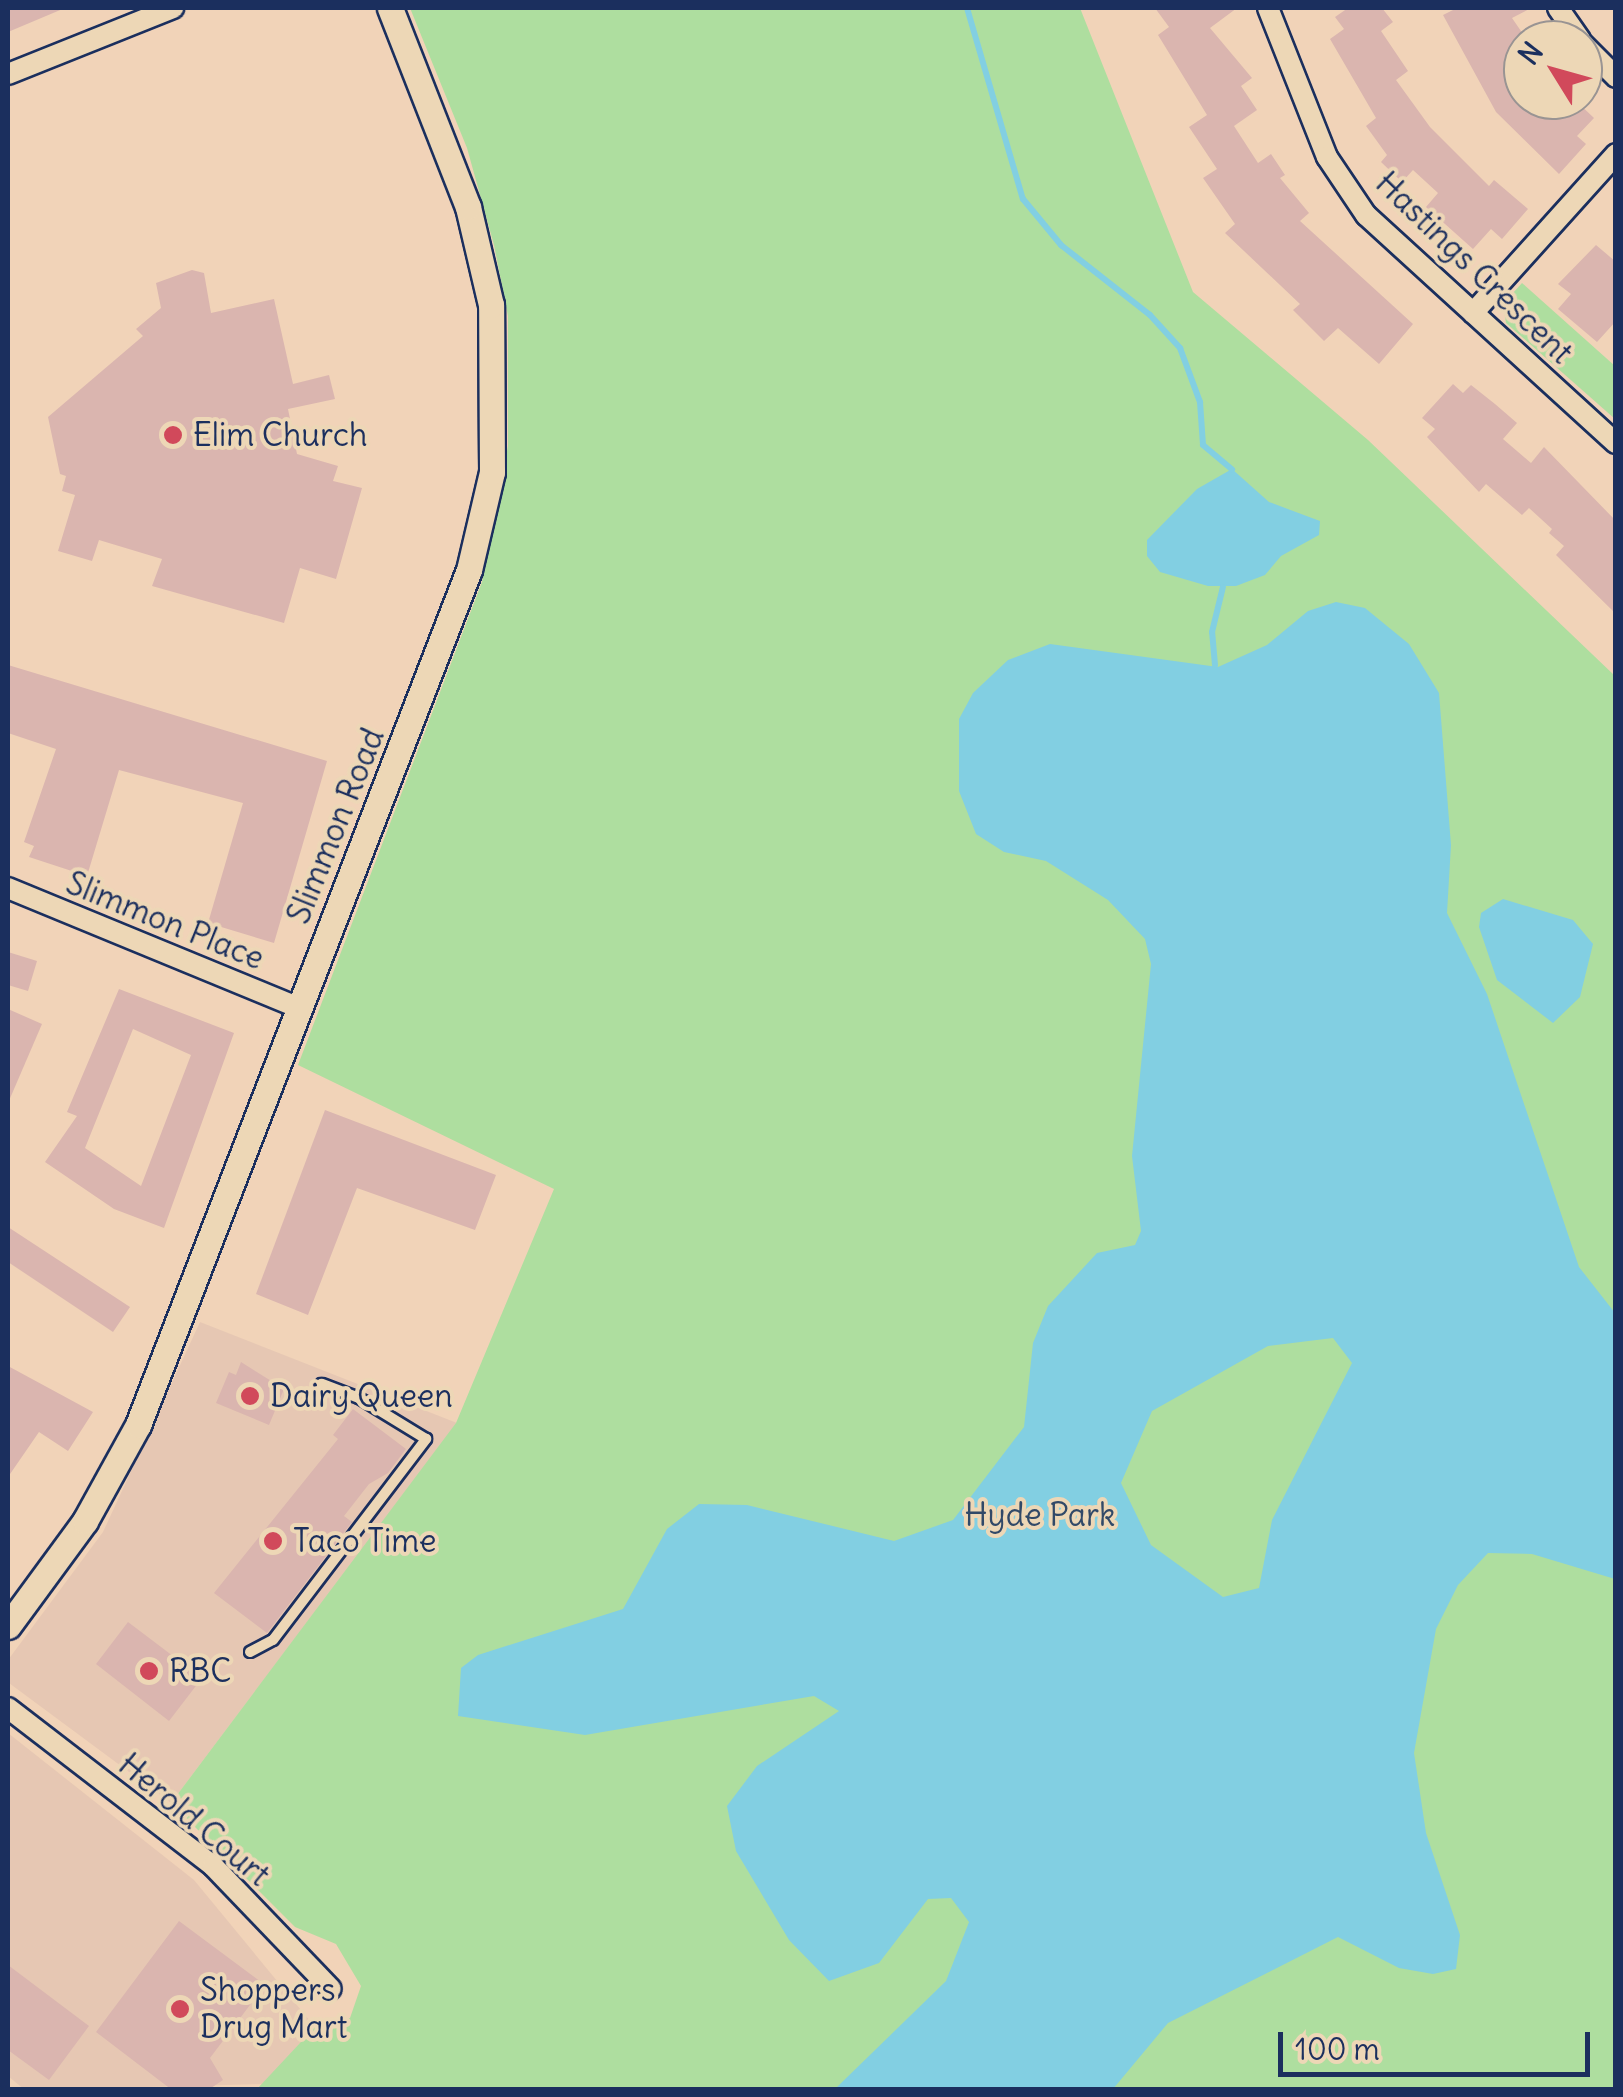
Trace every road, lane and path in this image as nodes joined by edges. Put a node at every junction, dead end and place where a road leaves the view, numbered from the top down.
1 (173, 8) edge
2 (390, 8) edge
3 (1268, 8) edge
4 (8, 74) edge
5 (1616, 154) edge
6 (1474, 313) junction
7 (1616, 443) edge
8 (8, 888) edge
9 (299, 1008) junction
10 (322, 1384) dead end
11 (8, 1626) edge
12 (250, 1652) dead end
13 (8, 1708) edge
14 (331, 1989) dead end

1 - 4 street
2 - 9 street, Slimmon Road
3 - 6 street, Hastings Crescent
5 - 6 street
6 - 7 street, Hastings Crescent
8 - 9 street, Slimmon Place
9 - 11 street, Slimmon Road
10 - 12 lane
13 - 14 street, Herold Court

